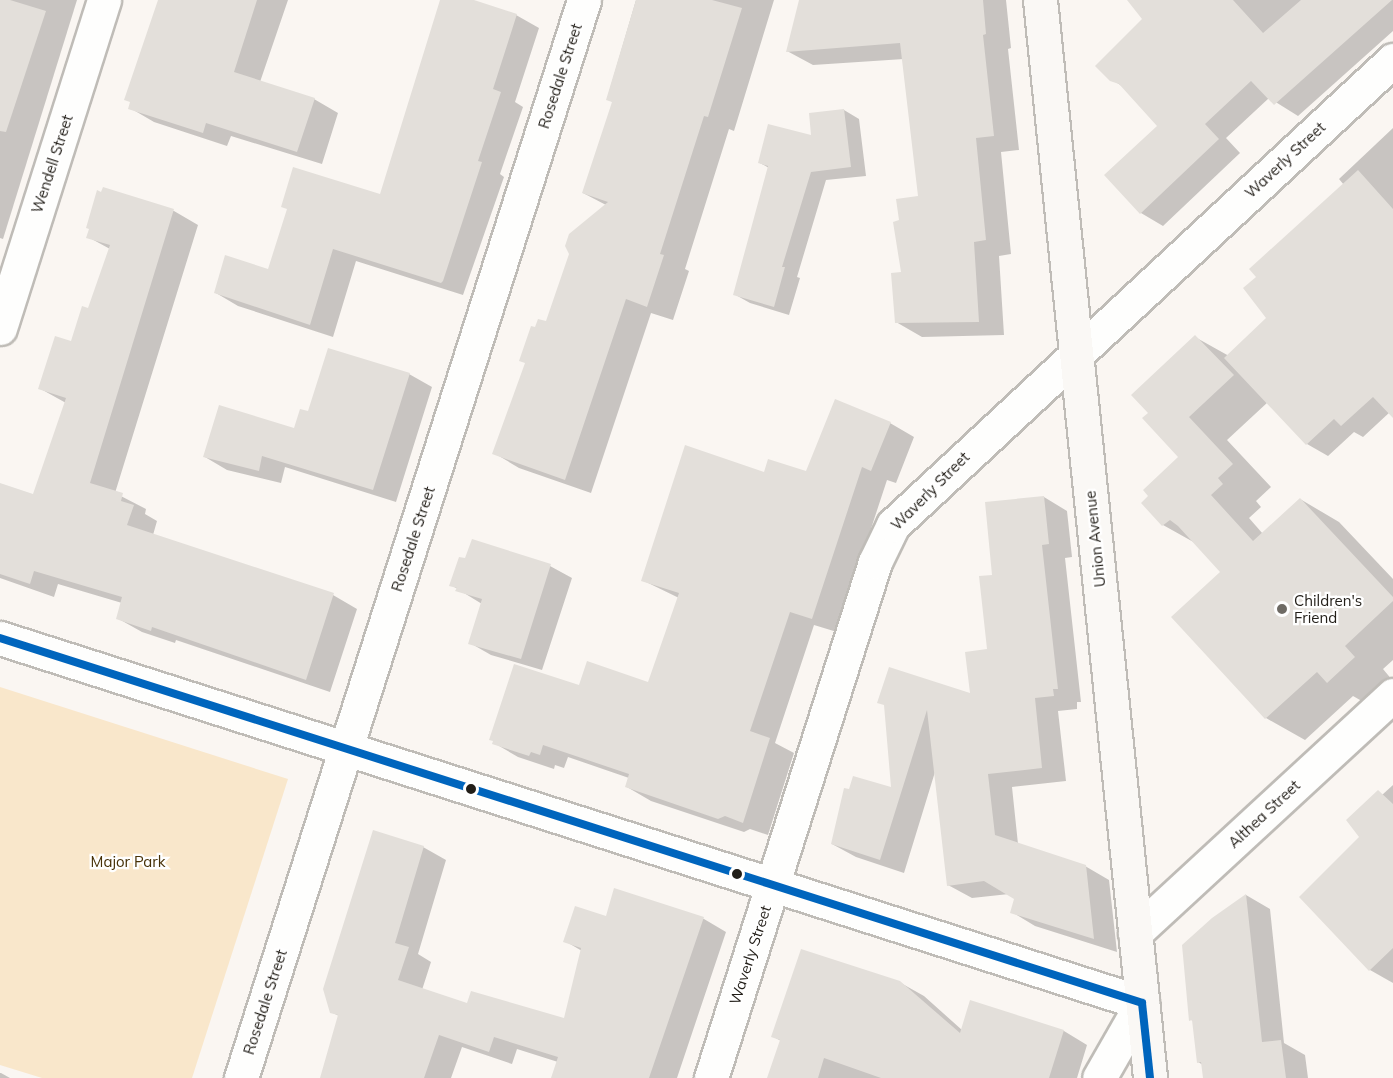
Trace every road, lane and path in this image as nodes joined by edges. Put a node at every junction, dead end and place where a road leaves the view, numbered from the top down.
1 (104, 0) edge
2 (584, 0) edge
3 (1040, 0) edge
4 (1393, 60) edge
5 (0, 328) edge
6 (1076, 352) junction
7 (0, 638) edge
8 (1393, 695) edge
9 (346, 749) junction
10 (773, 885) junction
11 (1135, 933) junction
12 (1142, 1003) junction
13 (241, 1078) edge
14 (711, 1078) edge
15 (1099, 1078) edge
16 (1150, 1078) edge

1 - 5 street, Wendell Street
2 - 9 street, Rosedale Street
3 - 6 main road, Union Avenue
4 - 6 street, Waverly Street
6 - 10 street, Waverly Street
6 - 11 main road, Union Avenue
7 - 9 street
8 - 11 street, Althea Street
9 - 10 street
9 - 13 street, Rosedale Street
10 - 12 street
10 - 14 street, Waverly Street
11 - 12 main road, Union Avenue
12 - 15 street
12 - 16 main road, Union Avenue

